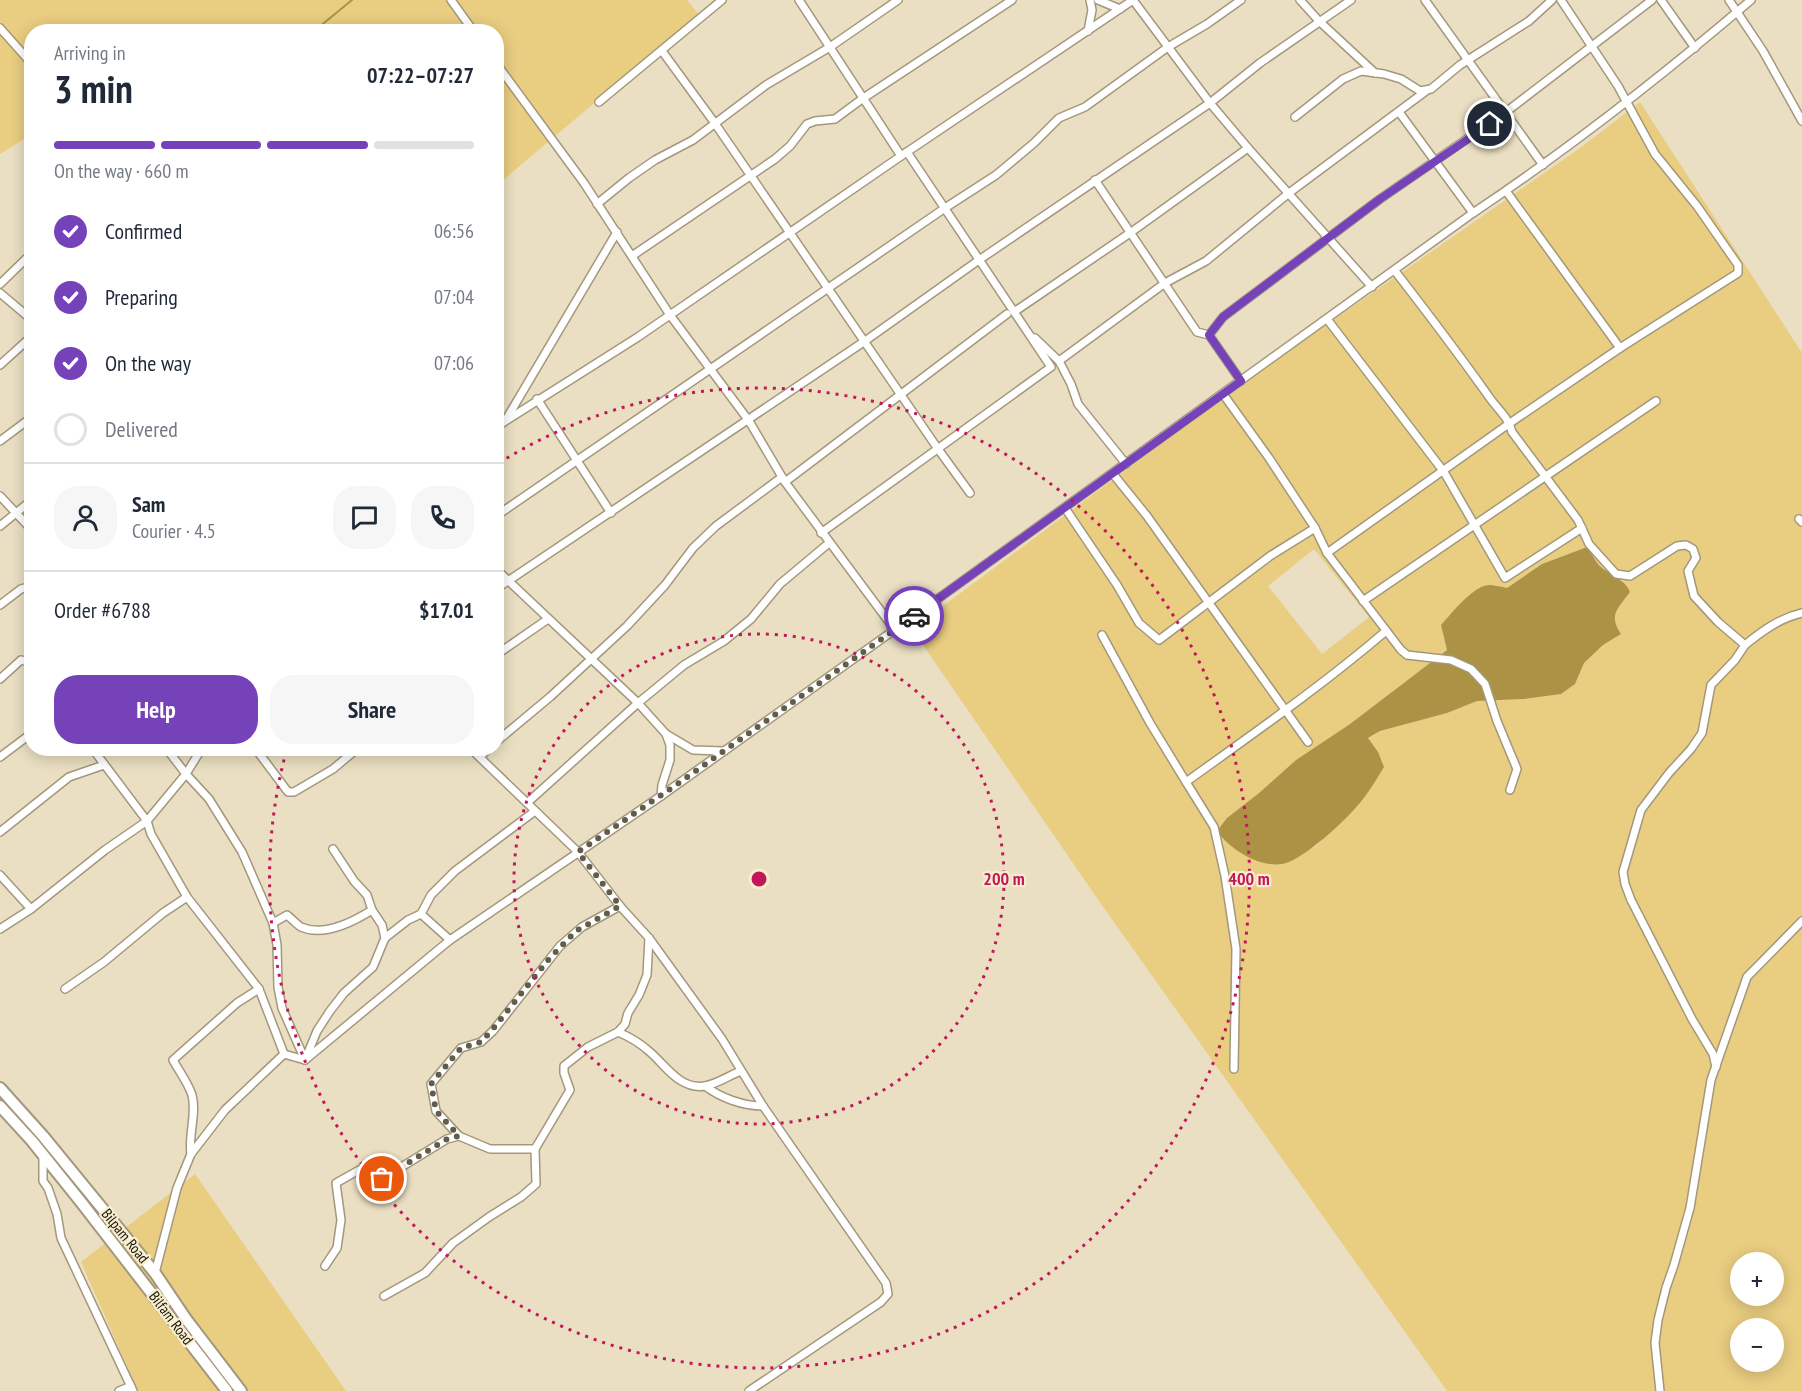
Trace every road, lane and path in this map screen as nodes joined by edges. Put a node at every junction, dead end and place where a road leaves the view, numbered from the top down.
1 (451, 0) edge
2 (722, 0) edge
3 (799, 0) edge
4 (898, 0) edge
5 (1012, 0) edge
6 (1090, 0) edge
7 (1098, 0) edge
8 (1133, 0) edge
9 (1241, 0) edge
10 (1300, 0) edge
11 (1351, 0) edge
12 (1425, 0) edge
13 (1552, 0) edge
14 (1561, 0) edge
15 (1652, 0) edge
16 (1661, 0) edge
17 (1729, 0) edge
18 (1751, 0) edge
19 (1120, 9) junction
20 (1738, 12) junction
21 (1319, 21) junction
22 (468, 24) edge
23 (0, 28) edge
24 (1088, 31) junction
25 (1591, 45) junction
26 (830, 47) junction
27 (1168, 48) junction
28 (1695, 48) junction
29 (662, 51) junction
30 (24, 55) edge
31 (1469, 61) junction
32 (1375, 73) junction
33 (504, 74) edge
34 (1426, 91) junction
35 (862, 99) junction
36 (1626, 101) junction
37 (599, 102) dead end
38 (1210, 103) junction
39 (1399, 112) junction
40 (1506, 112) junction
41 (1295, 117) dead end
42 (1801, 119) edge
43 (714, 123) junction
44 (1248, 148) junction
45 (904, 154) junction
46 (1434, 160) junction
47 (1543, 165) junction
48 (751, 176) junction
49 (1095, 180) junction
50 (1506, 191) junction
51 (1289, 193) junction
52 (597, 204) junction
53 (945, 208) junction
54 (1473, 213) junction
55 (617, 232) junction
56 (1130, 232) junction
57 (791, 233) junction
58 (1328, 238) junction
59 (632, 256) junction
60 (979, 260) junction
61 (24, 261) edge
62 (1395, 271) junction
63 (1165, 283) junction
64 (0, 284) edge
65 (1372, 287) junction
66 (829, 289) junction
67 (0, 293) edge
68 (24, 313) edge
69 (1011, 313) junction
70 (670, 315) junction
71 (1328, 319) junction
72 (1209, 335) junction
73 (865, 342) junction
74 (24, 343) edge
75 (1620, 348) junction
76 (1059, 361) junction
77 (0, 364) edge
78 (710, 370) junction
79 (1241, 381) junction
80 (1223, 394) junction
81 (901, 396) junction
82 (537, 399) junction
83 (1656, 401) dead end
84 (506, 420) joint
85 (749, 421) junction
86 (24, 423) edge
87 (1510, 423) junction
88 (0, 441) edge
89 (938, 449) junction
90 (575, 460) junction
91 (1126, 464) junction
92 (1444, 472) junction
93 (1113, 474) junction
94 (1544, 476) junction
95 (783, 480) junction
96 (970, 494) dead end
97 (0, 496) edge
98 (24, 506) edge
99 (1065, 508) junction
100 (504, 510) edge
101 (15, 513) junction
102 (610, 513) junction
103 (24, 522) edge
104 (1475, 525) junction
105 (0, 526) edge
106 (1315, 528) junction
107 (1582, 528) junction
108 (821, 533) junction
109 (829, 543) junction
110 (1327, 553) junction
111 (504, 576) edge
112 (509, 581) junction
113 (504, 584) edge
114 (24, 588) edge
115 (1363, 601) junction
116 (1208, 603) junction
117 (0, 605) edge
118 (1802, 613) edge
119 (548, 619) junction
120 (895, 630) junction
121 (1386, 631) junction
122 (1102, 635) dead end
123 (1745, 645) junction
124 (504, 649) edge
125 (592, 659) junction
126 (24, 661) edge
127 (0, 679) edge
128 (638, 703) junction
129 (1286, 710) junction
130 (666, 734) junction
131 (504, 735) edge
132 (24, 739) edge
133 (1308, 742) dead end
134 (724, 751) junction
135 (98, 756) edge
136 (172, 756) edge
137 (197, 756) edge
138 (261, 756) edge
139 (348, 756) edge
140 (480, 757) edge
141 (0, 758) edge
142 (105, 765) junction
143 (186, 774) junction
144 (1186, 782) junction
145 (1510, 790) dead end
146 (661, 796) junction
147 (527, 803) junction
148 (535, 811) junction
149 (147, 821) junction
150 (0, 832) edge
151 (333, 849) dead end
152 (578, 852) junction
153 (0, 875) edge
154 (186, 897) junction
155 (620, 906) junction
156 (31, 909) junction
157 (372, 910) junction
158 (421, 914) junction
159 (1802, 921) edge
160 (273, 923) junction
161 (0, 929) edge
162 (385, 938) junction
163 (650, 938) junction
164 (450, 940) junction
165 (65, 989) dead end
166 (259, 989) junction
167 (618, 1032) junction
168 (284, 1054) junction
169 (305, 1060) junction
170 (1716, 1067) junction
171 (1234, 1069) dead end
172 (741, 1071) junction
173 (705, 1086) junction
174 (0, 1088) edge
175 (0, 1106) edge
176 (763, 1107) junction
177 (459, 1136) junction
178 (535, 1149) junction
179 (191, 1154) junction
180 (43, 1155) junction
181 (325, 1266) dead end
182 (155, 1273) junction
183 (384, 1296) dead end
184 (132, 1389) edge
185 (118, 1391) edge
186 (227, 1391) edge
187 (241, 1391) edge
188 (749, 1391) edge
189 (1660, 1391) edge

1 - 22 street
2 - 29 street
3 - 26 street
4 - 26 street
5 - 35 street
6 - 24 street
7 - 19 street
8 - 19 street
8 - 27 street
9 - 27 street
10 - 21 street
11 - 21 street
12 - 31 street
13 - 31 street
14 - 25 street
15 - 25 street
16 - 28 street
17 - 20 street
18 - 20 street
19 - 24 street
20 - 28 street
20 - 42 street
21 - 32 street
21 - 38 street
23 - 30 street
24 - 45 street
25 - 36 street
25 - 40 street
26 - 35 street
26 - 43 street
27 - 38 street
27 - 53 street
28 - 36 street
29 - 37 street
29 - 43 street
31 - 34 street
31 - 40 street
32 - 34 street
32 - 41 street
33 - 52 street
34 - 39 street
35 - 45 street
35 - 48 street
36 - 47 street
36 - 75 street
38 - 44 street
38 - 49 street
39 - 46 street
39 - 51 street
40 - 46 street
40 - 47 street
43 - 48 street
43 - 52 street
44 - 51 street
44 - 56 street
45 - 53 street
45 - 57 street
46 - 54 street
46 - 58 street
47 - 50 street
48 - 57 street
48 - 59 street
49 - 56 street
49 - 60 street
50 - 54 street
50 - 75 street
51 - 58 street
51 - 63 street
52 - 55 street
53 - 60 street
53 - 66 street
54 - 62 street
55 - 59 street
55 - 84 street
56 - 63 street
56 - 69 street
57 - 66 street
57 - 70 street
58 - 65 street
58 - 72 street
59 - 70 street
60 - 69 street
60 - 73 street
60 - 89 street
61 - 64 street
62 - 65 street
62 - 87 street
63 - 72 street
63 - 76 street
65 - 71 street
66 - 73 street
66 - 78 street
67 - 68 street
69 - 76 street
69 - 81 street
70 - 78 street
70 - 82 street
71 - 79 street
71 - 92 street
72 - 79 street
73 - 81 street
73 - 85 street
74 - 77 street
75 - 87 street
76 - 91 street
78 - 85 street
78 - 90 street
79 - 80 street
80 - 91 street
80 - 106 street
81 - 89 street
81 - 95 street
82 - 84 street
82 - 90 street
83 - 94 street
85 - 95 street
85 - 102 street
86 - 88 street
87 - 92 street
87 - 94 street
89 - 96 street
89 - 108 street
90 - 100 street
90 - 102 street
91 - 93 street
92 - 104 street
92 - 110 street
93 - 99 street
93 - 116 street
94 - 104 street
94 - 107 street
95 - 108 street
95 - 125 street
97 - 101 street
98 - 101 street
99 - 116 street
99 - 120 street
101 - 103 street
101 - 105 street
102 - 112 street
104 - 107 street
104 - 115 street
106 - 110 street
106 - 116 street
107 - 123 street
108 - 109 street
109 - 120 street
109 - 128 street
110 - 115 street
111 - 112 street
112 - 113 street
112 - 119 street
114 - 117 street
115 - 121 street
116 - 129 street
118 - 123 street
119 - 124 street
119 - 125 street
120 - 134 street
121 - 129 street
121 - 145 street
122 - 144 street
123 - 170 street
125 - 128 street
125 - 131 street
126 - 127 street
128 - 130 street
128 - 147 street
129 - 133 street
129 - 144 street
130 - 134 street
130 - 146 street
132 - 141 street
134 - 146 street
135 - 142 street
136 - 143 street
137 - 143 street
138 - 139 street
140 - 147 street
142 - 149 street
142 - 150 street
143 - 149 street
143 - 160 street
144 - 171 street
146 - 152 street
147 - 148 street
148 - 152 street
148 - 158 street
149 - 154 street
149 - 156 street
151 - 157 street
152 - 155 street
152 - 164 street
153 - 156 street
154 - 165 street
154 - 166 street
155 - 163 street
155 - 177 street
156 - 161 street
157 - 160 street
157 - 162 street
158 - 162 street
158 - 164 street
159 - 170 street
160 - 169 street
162 - 169 street
163 - 167 street
163 - 172 street
164 - 169 street
166 - 168 street
166 - 179 street
167 - 173 street
167 - 178 street
168 - 169 street
168 - 179 street
170 - 189 street
172 - 173 street
172 - 176 street
173 - 176 street
174 - 182 main road, Bilpam Road
175 - 180 main road, Bilfam Road
176 - 188 street
177 - 178 street
177 - 181 street
178 - 183 street
179 - 182 street
180 - 184 street
180 - 186 main road, Bilfam Road
182 - 187 main road, Bilpam Road
184 - 185 street

